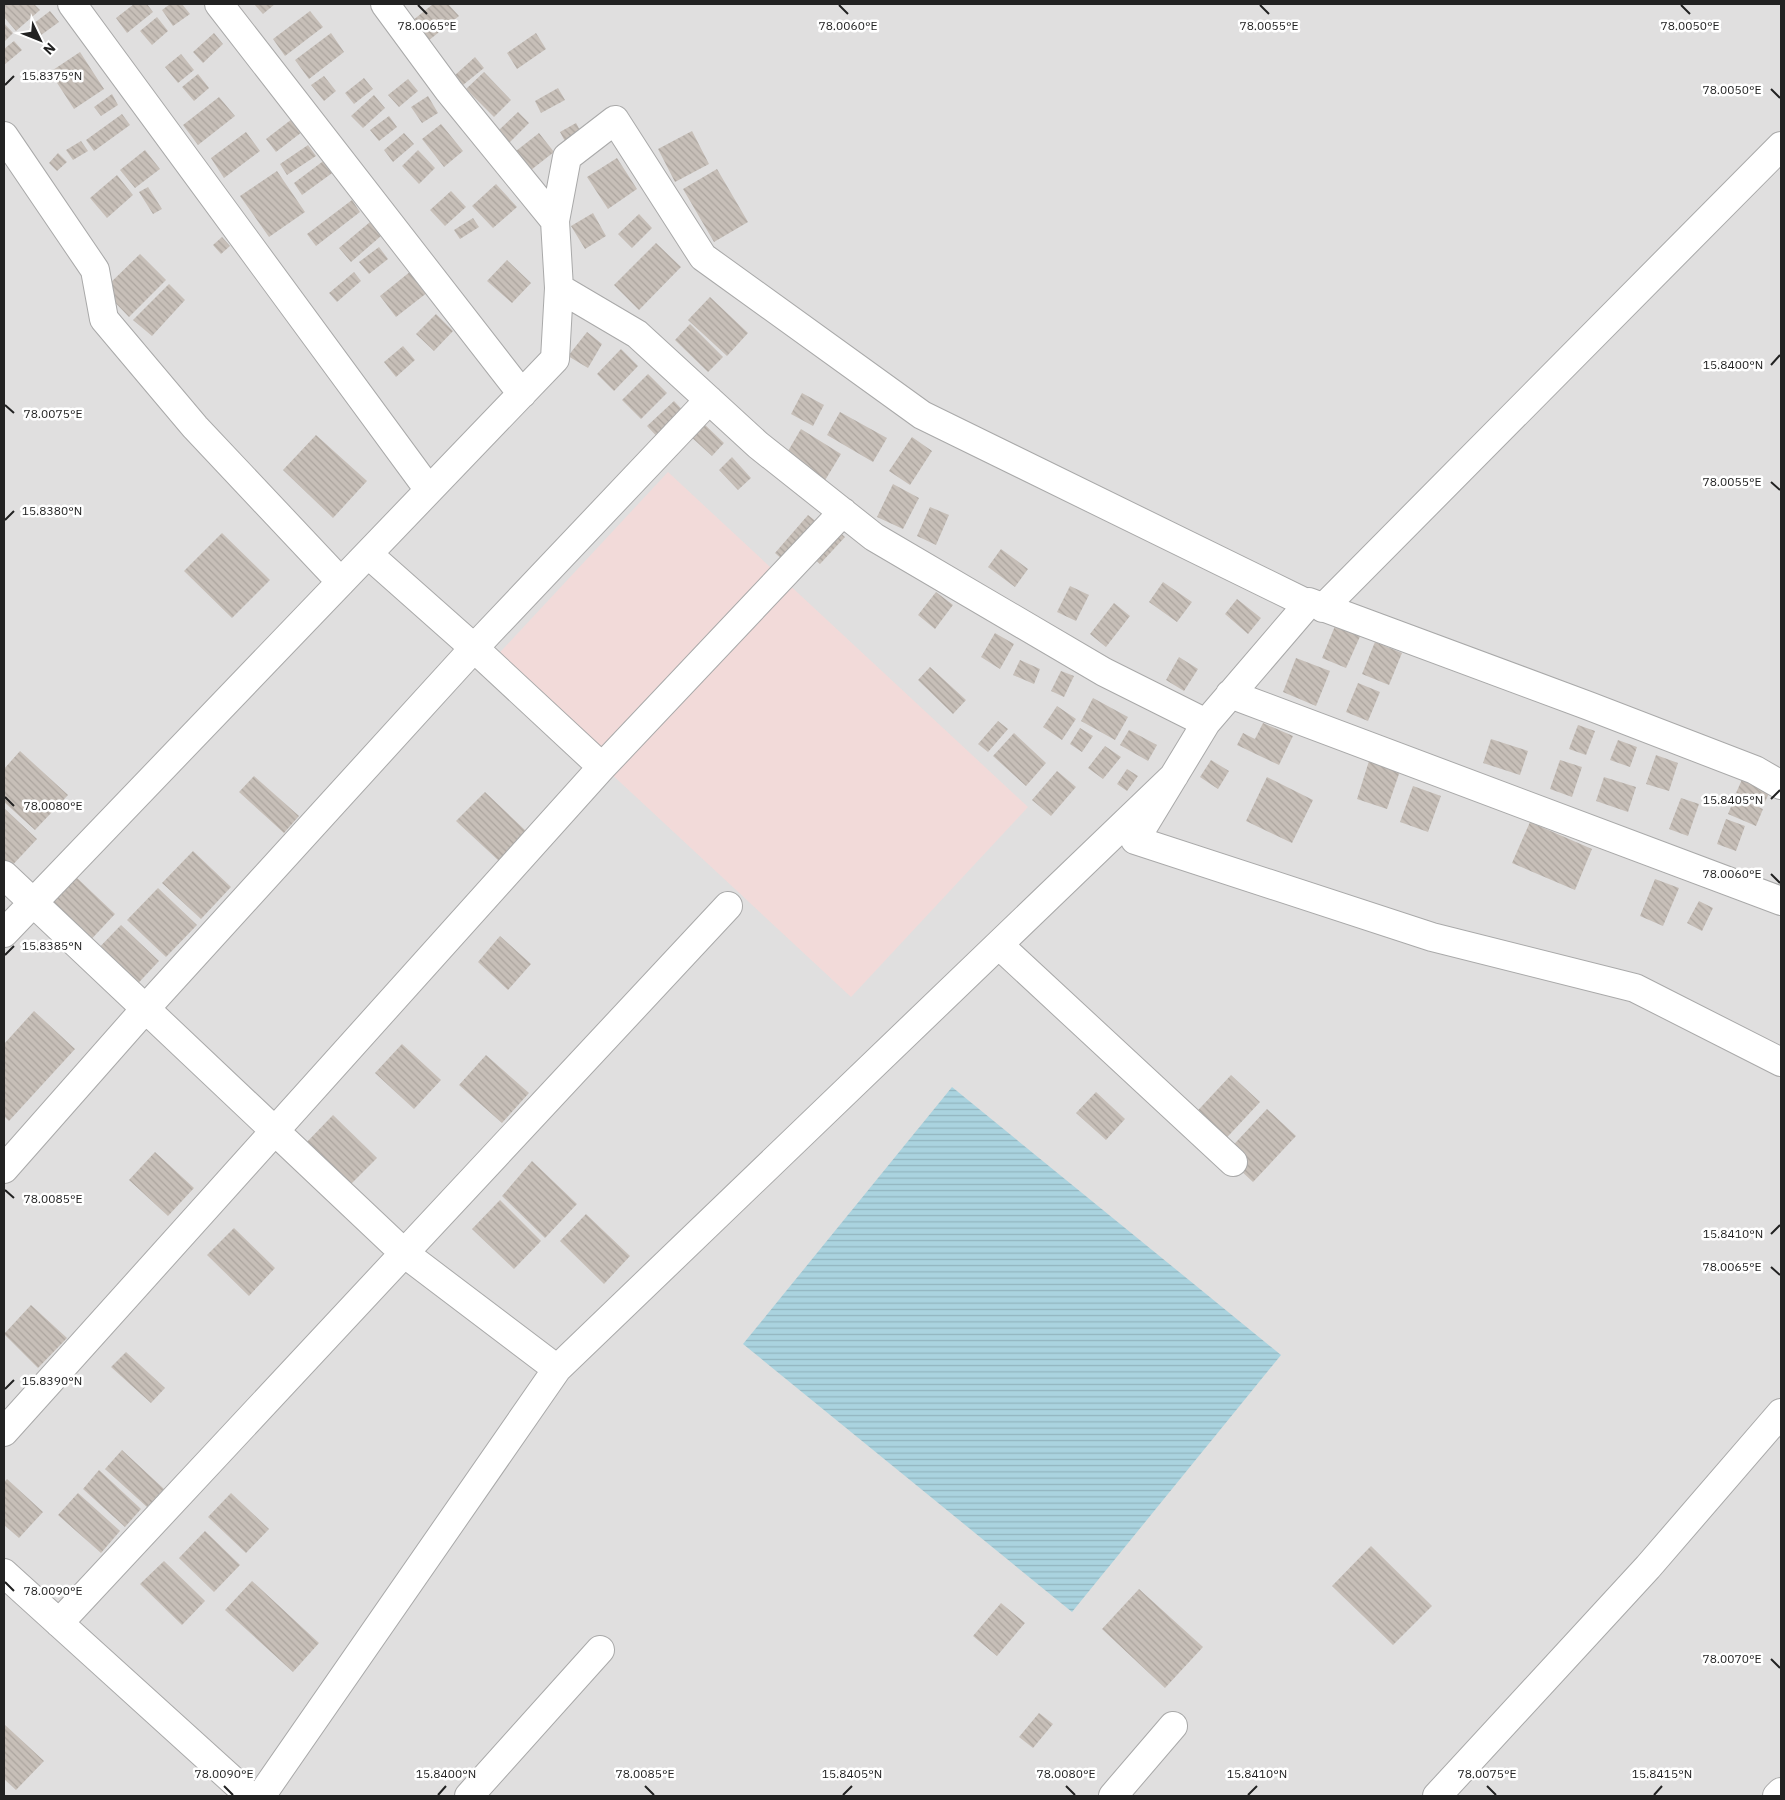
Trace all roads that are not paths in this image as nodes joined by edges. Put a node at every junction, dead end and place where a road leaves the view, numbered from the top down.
1 (72, 4) edge
2 (219, 4) edge
3 (385, 4) edge
4 (4, 136) edge
5 (1781, 146) edge
6 (555, 221) junction
7 (559, 288) junction
8 (522, 394) junction
9 (710, 400) junction
10 (429, 490) junction
11 (843, 512) junction
12 (368, 554) junction
13 (341, 582) junction
14 (1290, 596) junction
15 (1324, 608) junction
16 (474, 648) junction
17 (1230, 694) junction
18 (1206, 723) junction
19 (602, 767) junction
20 (1174, 776) junction
21 (1781, 785) edge
22 (4, 875) edge
23 (1781, 901) edge
24 (33, 903) junction
25 (728, 906) dead end
26 (4, 933) edge
27 (999, 944) junction
28 (146, 1008) junction
29 (1781, 1062) edge
30 (274, 1132) junction
31 (1232, 1162) dead end
32 (4, 1169) edge
33 (404, 1253) junction
34 (557, 1369) junction
35 (1781, 1413) edge
36 (4, 1432) edge
37 (4, 1573) edge
38 (59, 1623) junction
39 (600, 1650) dead end
40 (1173, 1726) dead end
41 (1781, 1792) edge
42 (250, 1796) edge
43 (261, 1796) edge
44 (469, 1796) edge
45 (1113, 1796) edge
46 (1437, 1796) edge
47 (1777, 1796) edge

1 - 10 street
2 - 8 street
3 - 6 street
4 - 13 street
5 - 15 street
6 - 7 street
6 - 14 street
7 - 8 street
7 - 9 street
8 - 10 street
9 - 11 street
9 - 16 street
10 - 12 street
11 - 18 street
11 - 19 street
12 - 13 street
12 - 16 street
13 - 24 street
14 - 15 street
14 - 17 street
15 - 21 street
16 - 19 street
16 - 28 street
17 - 18 street
17 - 23 street
18 - 20 street
19 - 30 street
20 - 27 street
20 - 29 street
22 - 24 street
24 - 26 street
24 - 28 street
25 - 33 street
27 - 31 street
27 - 34 street
28 - 30 street
28 - 32 street
30 - 33 street
30 - 36 street
33 - 34 street
33 - 38 street
34 - 43 street
35 - 46 street
37 - 38 street
38 - 42 street
39 - 44 street
40 - 45 street
41 - 47 street

